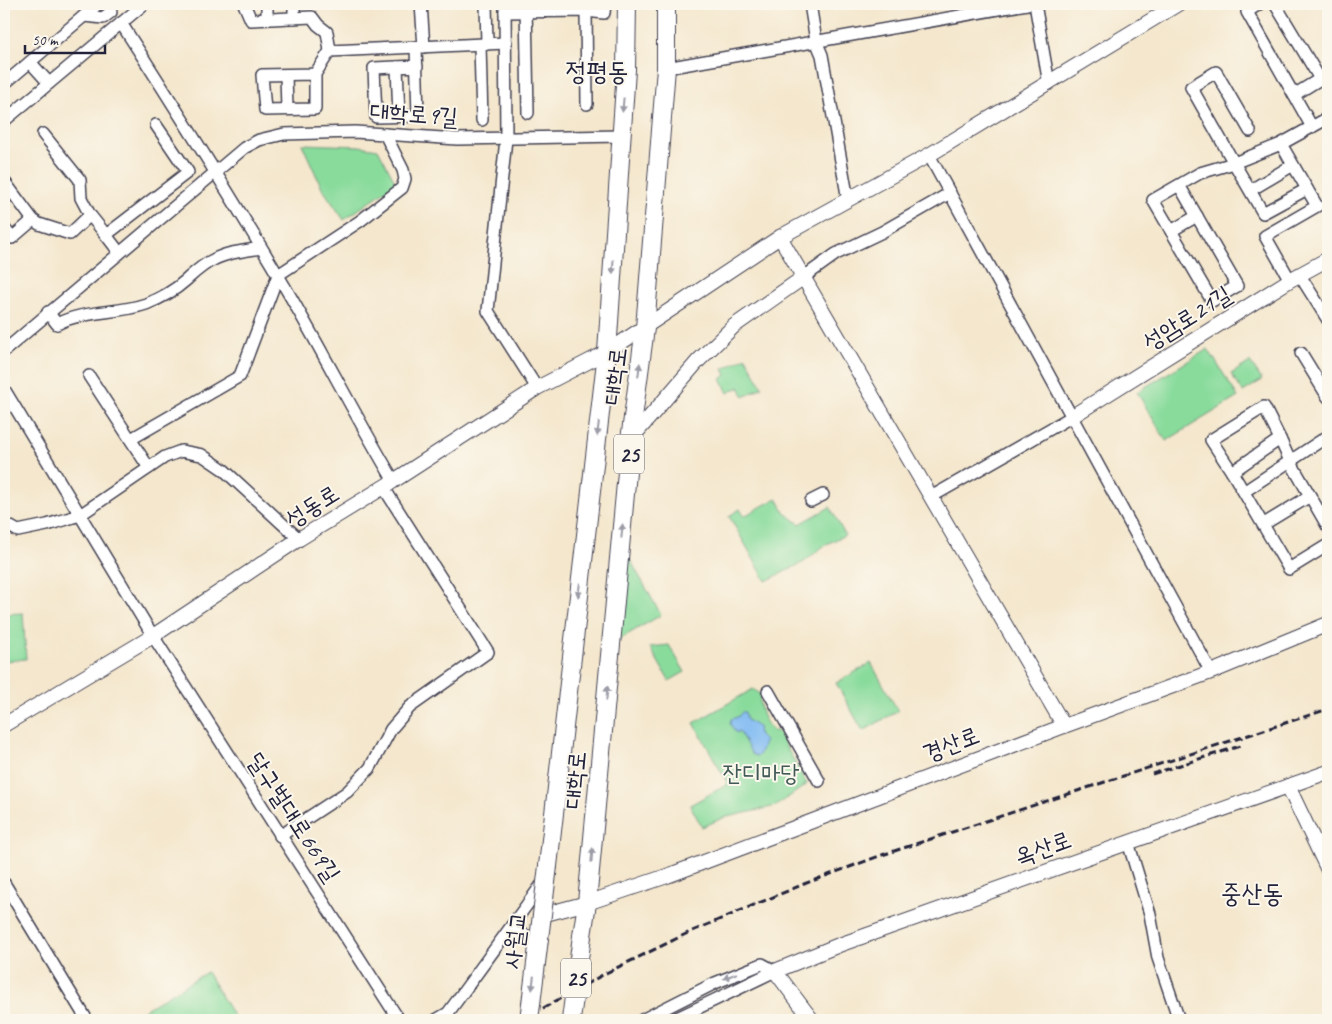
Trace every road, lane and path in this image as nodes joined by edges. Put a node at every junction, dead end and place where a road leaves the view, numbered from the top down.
1 (98, 4) edge
2 (144, 4) edge
3 (244, 4) edge
4 (267, 4) edge
5 (294, 4) edge
6 (421, 4) edge
7 (486, 4) edge
8 (605, 4) edge
9 (627, 4) edge
10 (666, 4) edge
11 (810, 4) edge
12 (1027, 4) edge
13 (1035, 4) edge
14 (1178, 4) edge
15 (1259, 4) edge
16 (1275, 4) edge
17 (589, 7) edge
18 (505, 8) edge
19 (526, 8) edge
20 (111, 12) dead end
21 (84, 16) junction
22 (294, 18) junction
23 (267, 19) junction
24 (121, 23) junction
25 (816, 41) junction
26 (506, 43) junction
27 (484, 44) junction
28 (420, 47) junction
29 (385, 48) junction
30 (330, 51) junction
31 (30, 62) junction
32 (417, 66) junction
33 (392, 67) junction
34 (666, 68) junction
35 (315, 74) junction
36 (286, 75) junction
37 (49, 83) junction
38 (4, 84) edge
39 (1049, 84) junction
40 (1294, 95) junction
41 (587, 104) dead end
42 (287, 109) junction
43 (528, 113) dead end
44 (399, 116) junction
45 (1328, 118) edge
46 (482, 120) dead end
47 (4, 121) edge
48 (156, 125) dead end
49 (1312, 127) junction
50 (1250, 131) dead end
51 (43, 134) dead end
52 (385, 134) junction
53 (621, 136) junction
54 (506, 139) junction
55 (1281, 144) junction
56 (929, 155) junction
57 (1234, 163) junction
58 (1293, 165) junction
59 (217, 172) junction
60 (4, 181) edge
61 (1179, 185) junction
62 (1307, 189) junction
63 (1250, 190) junction
64 (950, 193) junction
65 (848, 200) junction
66 (90, 215) junction
67 (1196, 216) junction
68 (32, 220) junction
69 (4, 228) edge
70 (1171, 231) junction
71 (106, 235) junction
72 (780, 237) junction
73 (261, 248) junction
74 (119, 252) junction
75 (1328, 258) edge
76 (278, 276) junction
77 (804, 277) junction
78 (1294, 277) junction
79 (48, 312) junction
80 (1328, 320) edge
81 (645, 328) junction
82 (4, 350) edge
83 (607, 352) junction
84 (1301, 353) dead end
85 (89, 376) dead end
86 (4, 388) edge
87 (537, 388) junction
88 (1328, 397) edge
89 (1071, 417) junction
90 (1328, 436) edge
91 (131, 439) junction
92 (1280, 439) junction
93 (630, 440) junction
94 (1290, 461) junction
95 (149, 468) junction
96 (1232, 472) junction
97 (389, 484) junction
98 (1245, 491) junction
99 (823, 495) dead end
100 (1310, 496) junction
101 (931, 497) junction
102 (811, 501) dead end
103 (80, 515) junction
104 (4, 523) edge
105 (1264, 524) junction
106 (1328, 527) edge
107 (300, 539) junction
108 (1328, 545) edge
109 (1328, 624) edge
110 (154, 636) junction
111 (1211, 672) junction
112 (768, 691) dead end
113 (4, 725) edge
114 (1064, 726) junction
115 (1328, 772) edge
116 (819, 781) dead end
117 (1288, 786) junction
118 (280, 836) junction
119 (1128, 842) junction
120 (1328, 870) edge
121 (547, 872) junction
122 (4, 883) edge
123 (587, 903) junction
124 (542, 915) junction
125 (508, 933) junction
126 (538, 950) junction
127 (775, 970) junction
128 (87, 1020) edge
129 (399, 1020) edge
130 (436, 1020) edge
131 (529, 1020) edge
132 (571, 1020) edge
133 (642, 1020) edge
134 (673, 1020) edge
135 (812, 1020) edge
136 (1179, 1020) edge

1 - 21 street
2 - 24 street
3 - 23 street
4 - 23 street
5 - 22 street
6 - 28 street
7 - 27 street
8 - 17 street
9 -> 53 main road, 대학로 / 25
10 - 34 main road, 대학로 / 25
11 - 25 street
12 - 25 street
13 - 39 street
14 - 39 street, 성동로
15 - 40 street
16 - 40 street
17 - 19 street
17 - 41 street
18 - 19 street
18 - 26 street
19 - 43 street
20 - 21 street
21 - 31 street
22 - 23 street
22 - 30 street
24 - 37 street
24 - 59 street
25 - 34 street
25 - 65 street
26 - 27 street
26 - 54 street
27 - 28 street
27 - 46 street
28 - 29 street
28 - 32 street
29 - 30 street
29 - 33 street
30 - 35 street
31 - 37 street
31 - 38 street
32 - 33 street
32 - 44 street
33 - 44 street
33 - 44 street
34 - 81 main road, 대학로 / 25
35 - 36 street
35 - 42 street
36 - 42 street
36 - 42 street
37 - 47 street
39 - 56 street, 성동로
40 - 49 street
45 - 49 street
48 - 71 street
49 - 55 street
50 - 57 street
51 - 66 street
52 - 54 street, 대학로9길
52 - 59 street, 대학로9길
52 - 76 street
53 - 54 street, 대학로9길
53 -> 83 main road, 대학로 / 25
54 - 87 street
55 - 57 street
55 - 58 street
56 - 64 street
56 - 65 street, 성동로
57 - 61 street
57 - 63 street
58 - 62 street
58 - 63 street
59 - 73 street
59 - 74 street, 대학로9길
60 - 68 street
61 - 67 street
61 - 70 street
62 - 63 street
62 - 78 street
64 - 77 street
64 - 89 street
65 - 72 street, 성동로
66 - 68 street
66 - 71 street
67 - 70 street
67 - 70 street
68 - 69 street
71 - 74 street
72 - 77 street
72 - 81 street, 성동로
73 - 76 street
73 - 79 street
74 - 79 street, 대학로9길
75 - 78 street, 성암로21길
76 - 91 street
76 - 97 street
77 - 93 street
77 - 101 street
78 - 80 street
78 - 89 street, 성암로21길
79 - 82 street, 대학로9길
81 - 83 street, 성동로
93 -> 81 main road, 대학로 / 25
83 - 87 street, 성동로
83 -> 121 main road, 대학로 / 25
84 - 88 street
85 - 91 street
86 - 103 street, 달구벌대로669길
87 - 97 street, 성동로
89 - 101 street
89 - 111 street
90 - 94 street
91 - 95 street
92 - 94 street
92 - 96 street
92 - 96 street
123 -> 93 main road, 대학로 / 25
94 - 98 street
94 - 100 street
95 - 103 street
95 - 107 street
96 - 98 street
97 - 107 street, 성동로
97 - 118 street
98 - 105 street
99 - 102 street
100 - 105 street
100 - 106 street
101 - 114 street
103 - 104 street
103 - 110 street, 달구벌대로669길
105 - 108 street
107 - 110 street, 성동로
109 - 111 street, 경산로
110 - 113 street, 성동로
110 - 118 street, 달구벌대로669길
111 - 114 street, 경산로
112 - 116 street
114 - 123 street, 경산로
115 - 117 street, 옥산로
117 - 119 street, 옥산로
117 - 120 street
118 - 129 street, 달구벌대로669길
119 - 127 street, 옥산로
119 - 136 street
121 - 124 main road, 사월교, bridge
121 - 125 street
122 - 128 street
123 - 124 street, 경산로
123 - 132 main road, 25, bridge
124 - 126 main road, 사월교, bridge
125 - 126 street
125 - 130 street
126 -> 131 main road, 사월교, bridge
127 -> 133 street
127 - 134 street
127 - 135 street

